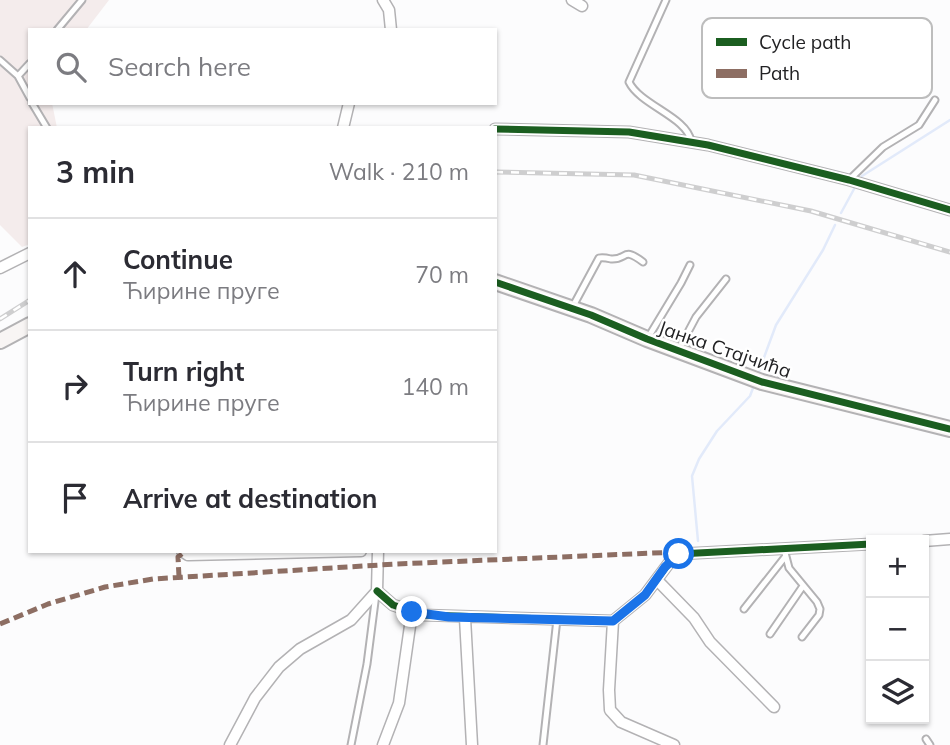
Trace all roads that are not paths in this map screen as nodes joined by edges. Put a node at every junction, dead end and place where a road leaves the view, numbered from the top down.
1 (82, 0) edge
2 (383, 0) edge
3 (572, 0) edge
4 (666, 0) edge
5 (582, 6) dead end
6 (59, 28) edge
7 (391, 28) edge
8 (0, 60) edge
9 (28, 65) edge
10 (18, 76) junction
11 (28, 94) edge
12 (935, 100) dead end
13 (33, 105) edge
14 (349, 105) edge
15 (46, 126) edge
16 (343, 126) edge
17 (497, 130) edge
18 (691, 143) junction
19 (849, 180) junction
20 (950, 210) edge
21 (28, 254) edge
22 (643, 262) dead end
23 (2, 263) edge
24 (690, 265) dead end
25 (726, 279) dead end
26 (497, 283) edge
27 (572, 308) junction
28 (28, 326) edge
29 (647, 339) junction
30 (0, 341) edge
31 (678, 351) junction
32 (950, 429) edge
33 (950, 539) edge
34 (929, 541) edge
35 (866, 545) edge
36 (185, 553) edge
37 (274, 553) edge
38 (377, 553) edge
39 (784, 553) junction
40 (657, 580) junction
41 (803, 586) junction
42 (377, 591) junction
43 (744, 608) dead end
44 (412, 612) junction
45 (465, 618) junction
46 (557, 619) junction
47 (613, 621) junction
48 (769, 634) dead end
49 (802, 637) dead end
50 (774, 706) dead end
51 (926, 738) dead end
52 (230, 745) edge
53 (351, 745) edge
54 (383, 745) edge
55 (472, 745) edge
56 (543, 745) edge
57 (674, 745) edge
58 (930, 745) edge

1 - 6 lane
2 - 7 street
3 - 5 street
4 - 18 lane
8 - 10 lane
9 - 10 lane
10 - 11 lane
12 - 19 lane
13 - 15 lane
14 - 16 street
17 - 18 street
18 - 19 street
19 - 20 street
21 - 23 street
22 - 27 lane
24 - 29 lane
25 - 31 lane
26 - 27 street, Јанка Стајчића
27 - 29 street, Јанка Стајчића
28 - 30 street
29 - 31 street, Јанка Стајчића
31 - 32 street, Јанка Стајчића
33 - 34 street
35 - 39 street
36 - 37 street
38 - 42 street
39 - 40 street
39 - 41 lane
39 - 43 lane
40 - 47 street
40 - 50 street
41 - 48 lane
41 - 49 lane
42 - 44 street
42 - 52 street
42 - 53 lane
44 - 45 street
44 - 54 street
45 - 46 street
45 - 55 street
46 - 47 street
46 - 56 lane
47 - 57 street
51 - 58 lane

